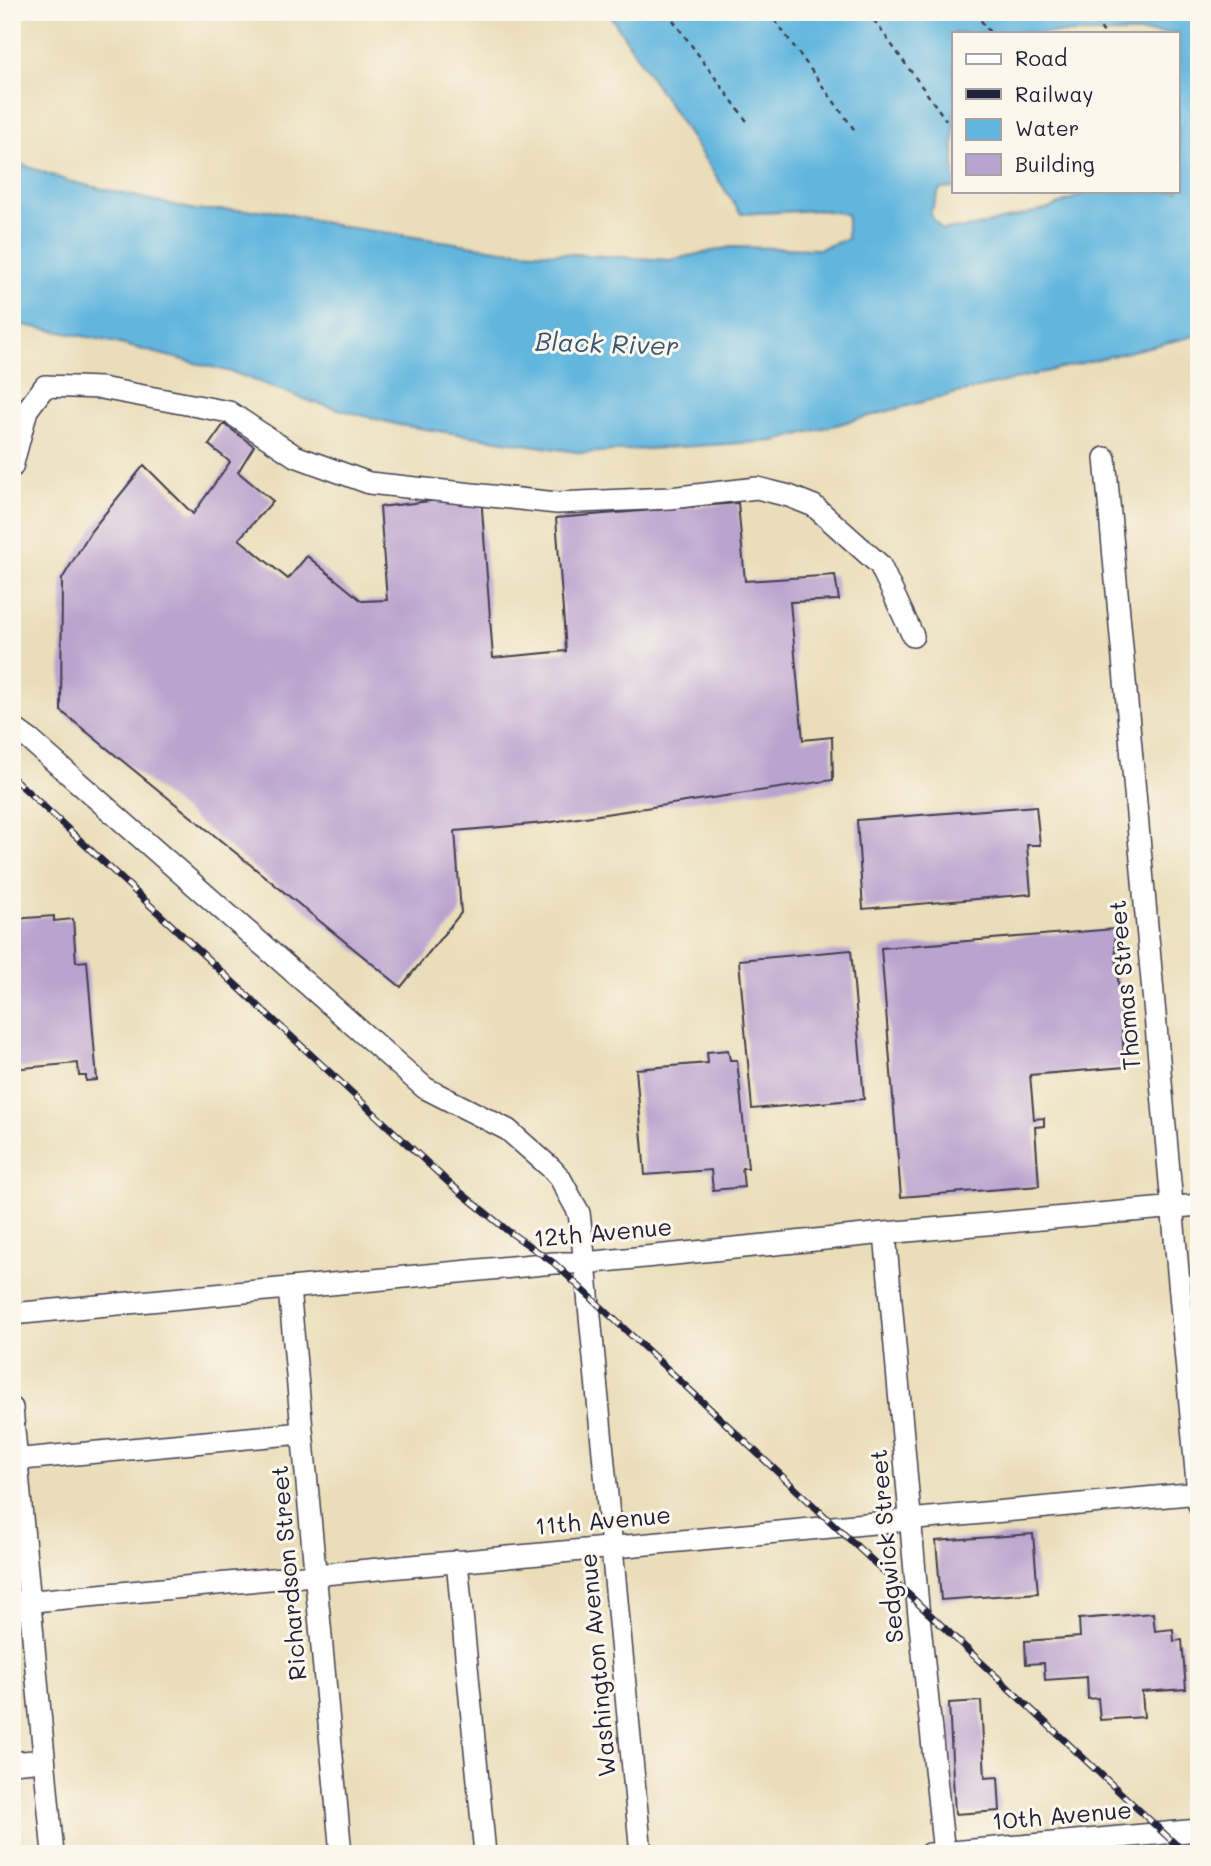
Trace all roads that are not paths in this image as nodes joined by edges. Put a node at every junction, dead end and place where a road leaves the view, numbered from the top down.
1 (1105, 458) dead end
2 (12, 467) edge
3 (913, 636) dead end
4 (12, 727) edge
5 (1199, 1205) edge
6 (1171, 1208) junction
7 (885, 1233) junction
8 (585, 1263) junction
9 (289, 1287) junction
10 (12, 1314) edge
11 (12, 1408) edge
12 (302, 1433) junction
13 (15, 1459) edge
14 (1198, 1498) edge
15 (912, 1520) junction
16 (614, 1546) junction
17 (457, 1561) junction
18 (316, 1573) junction
19 (20, 1602) edge
20 (44, 1760) junction
21 (12, 1762) edge
22 (1199, 1830) edge
23 (939, 1853) edge
24 (52, 1854) edge
25 (341, 1854) edge
26 (485, 1854) edge
27 (641, 1854) edge

1 - 6 street, Thomas Street
2 - 3 street
4 - 8 street, Washington Avenue
5 - 6 street, 12th Avenue
6 - 7 street, 12th Avenue
6 - 14 street, Thomas Street
7 - 8 street, 12th Avenue
7 - 15 street, Sedgwick Street
8 - 9 street, 12th Avenue
8 - 16 street, Washington Avenue
9 - 10 street, 12th Avenue
9 - 12 street, Richardson Street
11 - 13 street
12 - 13 street
12 - 18 street, Richardson Street
13 - 19 street
14 - 15 street, 11th Avenue
15 - 16 street, 11th Avenue
15 - 23 street, Sedgwick Street
16 - 17 street, 11th Avenue
16 - 27 street, Washington Avenue
17 - 18 street, 11th Avenue
17 - 26 street
18 - 19 street, 11th Avenue
18 - 25 street, Richardson Street
19 - 20 street
20 - 21 street
20 - 24 street
22 - 23 street, 10th Avenue

